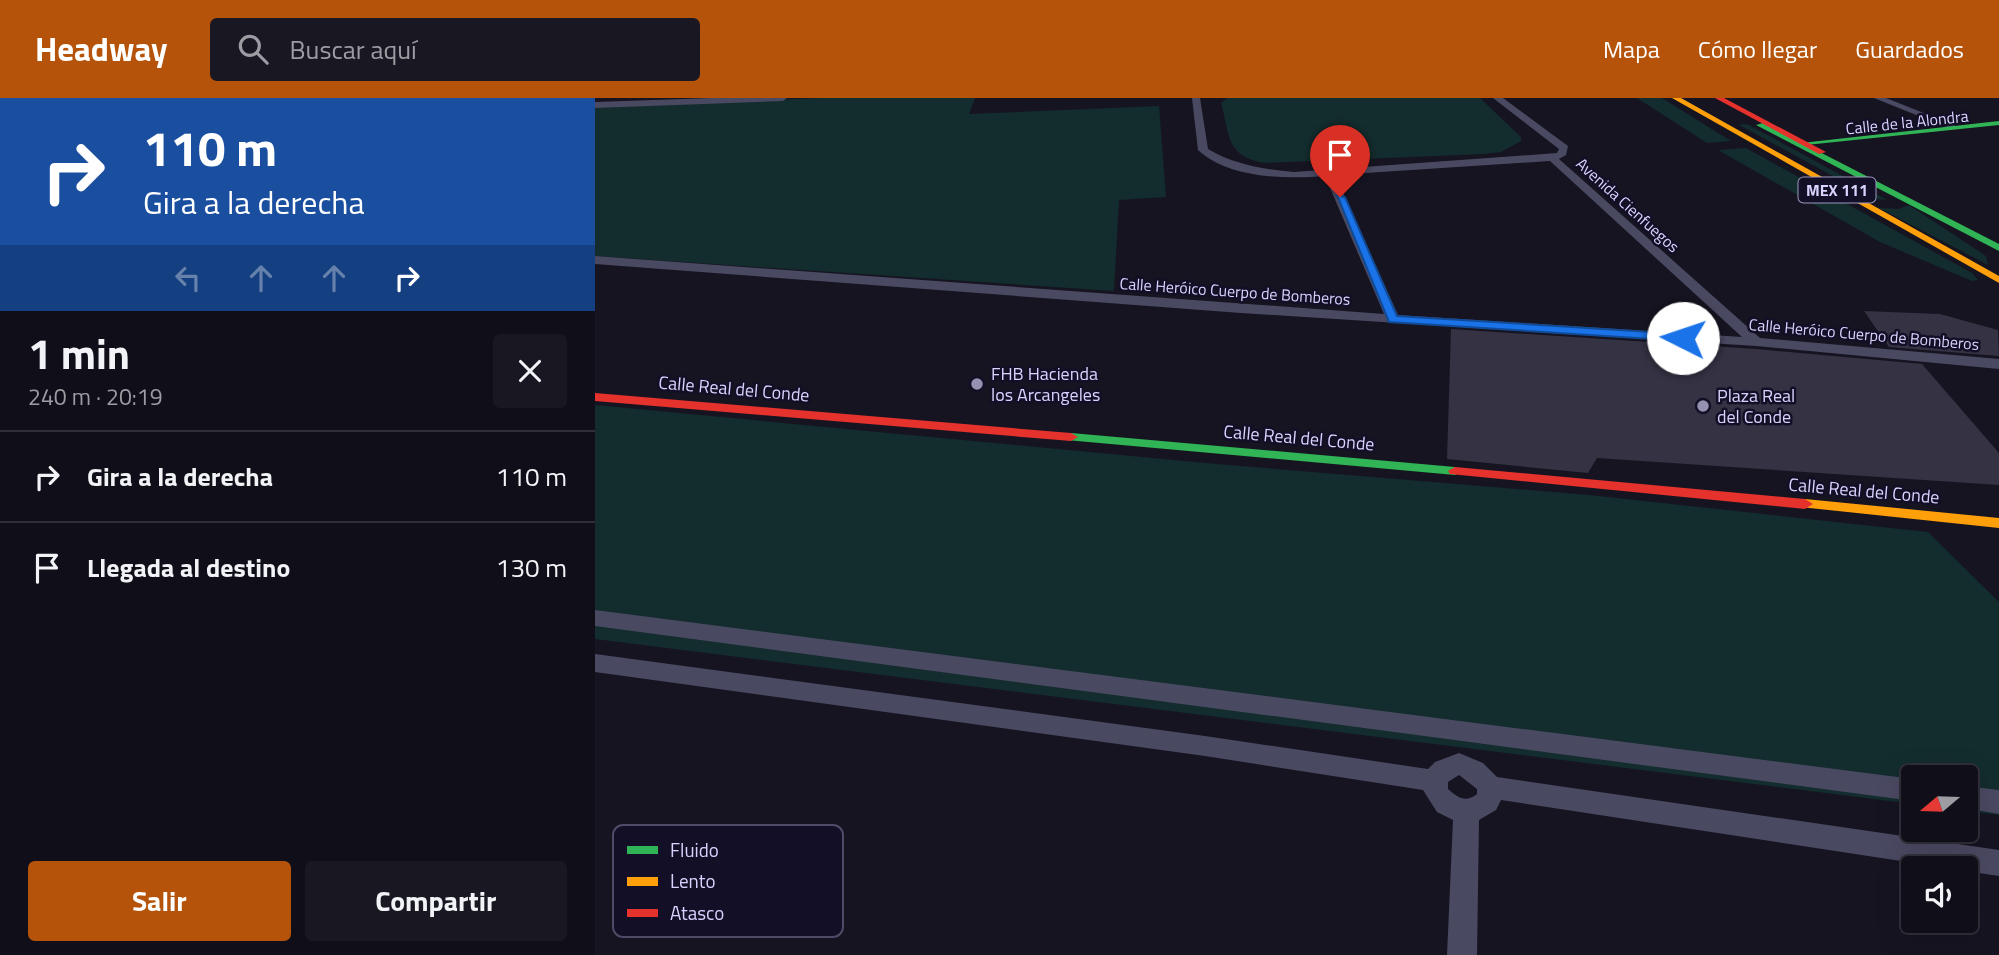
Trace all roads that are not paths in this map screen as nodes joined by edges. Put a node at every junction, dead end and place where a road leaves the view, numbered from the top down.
1 (783, 98) edge
2 (1196, 98) edge
3 (1497, 98) edge
4 (1676, 98) edge
5 (1708, 98) edge
6 (1719, 98) edge
7 (1878, 98) edge
8 (677, 99) edge
9 (595, 103) edge
10 (1999, 123) edge
11 (1762, 126) junction
12 (1999, 129) edge
13 (1730, 131) junction
14 (1941, 131) junction
15 (1812, 146) junction
16 (1552, 158) junction
17 (1329, 173) junction
18 (1879, 185) junction
19 (1905, 199) junction
20 (1854, 200) junction
21 (1953, 223) junction
22 (1999, 237) edge
23 (1982, 239) junction
24 (1999, 248) edge
25 (595, 260) edge
26 (1997, 279) edge
27 (1393, 319) junction
28 (1756, 342) junction
29 (1999, 363) edge
30 (595, 397) edge
31 (1999, 523) edge
32 (595, 618) edge
33 (595, 663) edge
34 (1434, 781) junction
35 (1489, 787) junction
36 (1901, 788) edge
37 (1978, 799) edge
38 (1999, 802) edge
39 (1466, 812) junction
40 (1999, 863) edge
41 (1462, 955) edge

1 - 8 street
2 - 17 street
3 - 16 street, Avenida Cienfuegos
4 - 13 street, MEX 111
5 - 11 street, MEX 111
6 - 15 street
7 - 14 street
8 - 9 street
10 - 14 street, Calle de la Alondra
11 - 13 street
11 - 18 street, MEX 111
12 - 14 street, Calle de la Alondra
13 - 20 street, MEX 111
14 - 15 street, Calle de la Alondra
15 - 18 street
16 - 17 street
16 - 28 street, Avenida Cienfuegos
17 - 27 street
18 - 19 street, MEX 111
19 - 20 street
19 - 21 street, MEX 111
20 - 26 street, MEX 111
21 - 23 street, MEX 111
21 - 26 street
22 - 23 street
23 - 24 street, MEX 111
25 - 27 street, Calle Heróico Cuerpo de Bomberos
27 - 28 street, Calle Heróico Cuerpo de Bomberos
28 - 29 street, Calle Heróico Cuerpo de Bomberos
30 - 31 street, Calle Real del Conde
32 - 36 street
33 - 34 street
34 - 35 street
34 - 39 street
35 - 39 street
35 - 40 street
37 - 38 street
39 - 41 street

